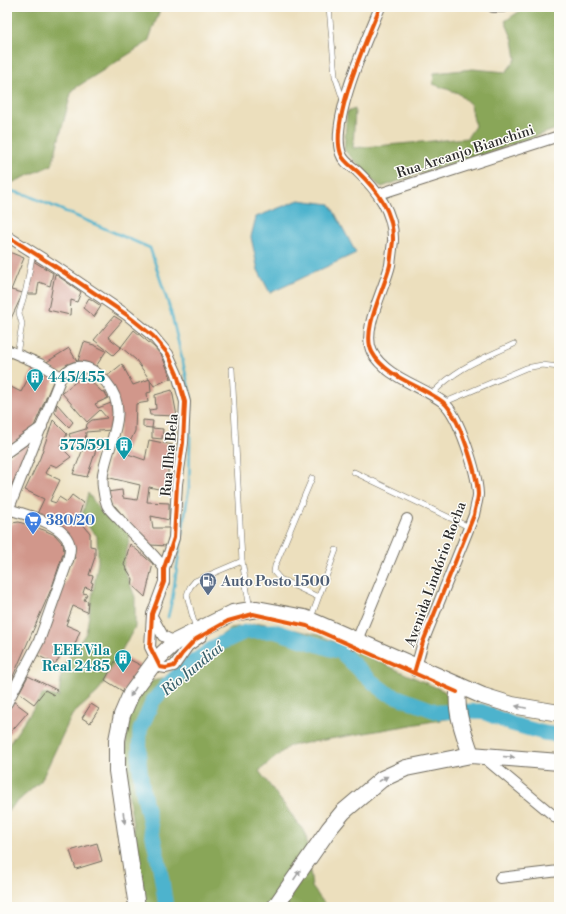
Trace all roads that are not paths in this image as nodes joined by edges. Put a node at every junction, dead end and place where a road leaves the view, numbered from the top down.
1 (329, 7) edge
2 (380, 7) edge
3 (493, 7) edge
4 (503, 7) edge
5 (344, 101) junction
6 (559, 136) edge
7 (379, 194) junction
8 (8, 238) edge
9 (33, 252) junction
10 (514, 344) dead end
11 (7, 350) edge
12 (17, 354) junction
13 (559, 367) edge
14 (232, 369) dead end
15 (61, 377) junction
16 (431, 395) junction
17 (443, 403) junction
18 (42, 427) junction
19 (7, 452) edge
20 (354, 472) dead end
21 (312, 478) dead end
22 (8, 511) edge
23 (407, 519) dead end
24 (469, 527) junction
25 (336, 550) dead end
26 (242, 561) junction
27 (164, 568) junction
28 (318, 597) junction
29 (249, 613) junction
30 (152, 614) junction
31 (309, 623) junction
32 (196, 634) junction
33 (169, 639) junction
34 (355, 644) junction
35 (153, 654) junction
36 (416, 670) junction
37 (458, 692) junction
38 (7, 703) edge
39 (559, 713) edge
40 (476, 755) junction
41 (559, 762) edge
42 (559, 820) edge
43 (559, 871) edge
44 (500, 878) dead end
45 (137, 907) edge
46 (275, 907) edge

1 - 5 lane
2 - 5 street, Avenida Lindório Rocha
3 - 4 street
5 - 7 street, Avenida Lindório Rocha
6 - 7 street, Rua Arcanjo Bianchini
7 - 16 street, Avenida Lindório Rocha
8 - 9 street, Rua Ilha Bela
9 - 12 lane
9 - 27 street, Rua Ilha Bela
10 - 16 lane
11 - 12 street
12 - 15 street
13 - 17 lane
14 - 26 lane
15 - 18 street
15 - 27 street
16 - 17 street, Avenida Lindório Rocha
17 - 24 street, Avenida Lindório Rocha
18 - 19 street
18 - 22 street
20 - 24 lane
21 - 28 lane
22 - 38 street
23 - 34 street
24 - 36 street, Avenida Lindório Rocha
25 - 28 lane
26 - 29 lane
26 - 32 lane
27 - 30 street, Rua Ilha Bela
28 - 31 lane
29 - 31 main road
29 - 32 main road
30 - 33 street
30 - 35 street, Rua Ilha Bela
31 - 34 main road
32 - 33 main road
32 - 35 street
33 - 35 main road
34 - 36 main road
35 -> 45 main road
36 - 37 main road
39 -> 37 main road
37 - 40 main road
40 -> 41 main road
40 - 42 street
46 -> 40 main road
43 - 44 street

